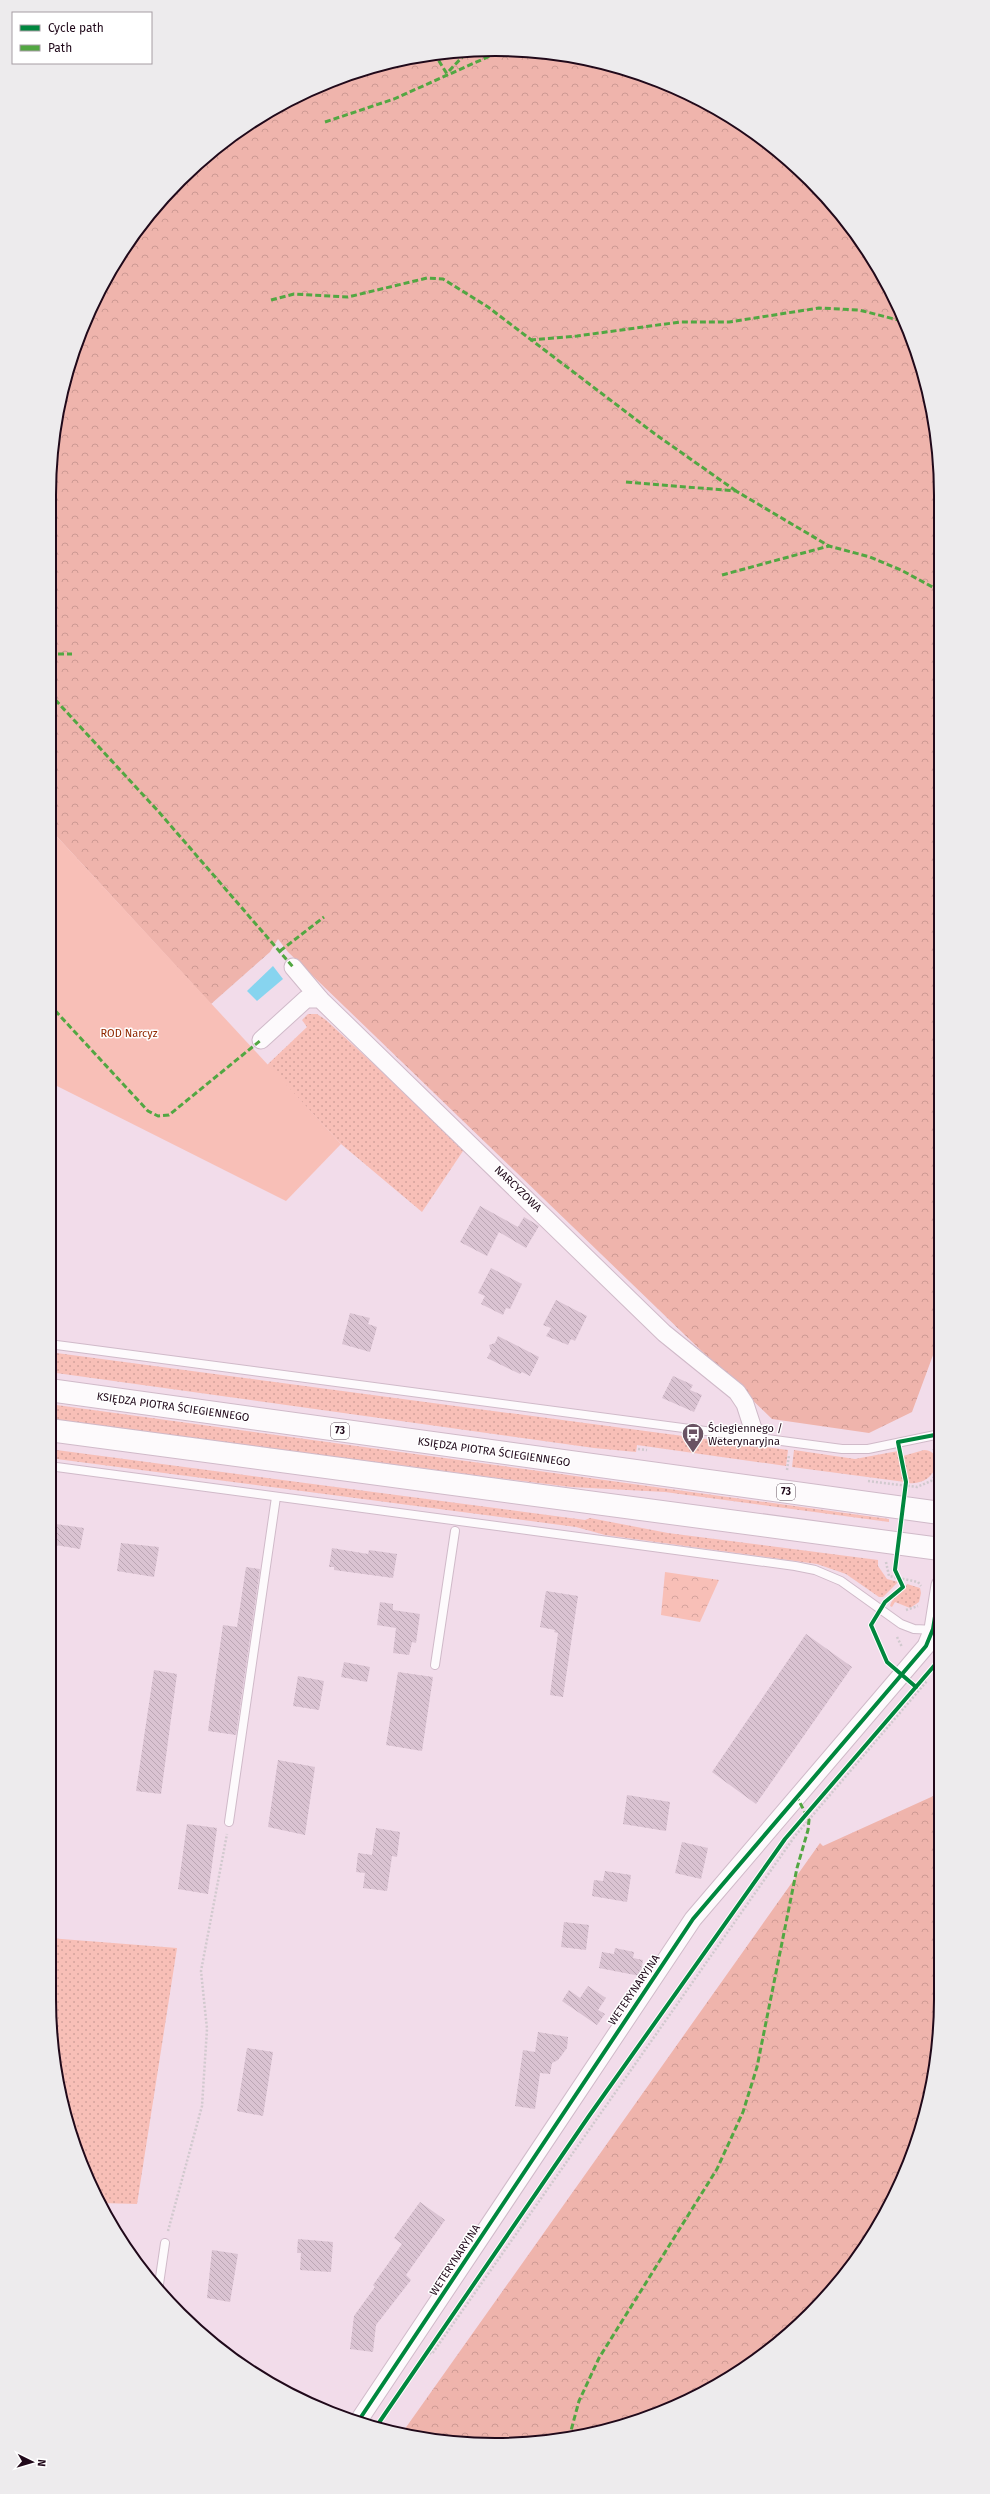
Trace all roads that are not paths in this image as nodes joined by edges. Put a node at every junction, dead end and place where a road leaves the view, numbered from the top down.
1 (293, 967) dead end
2 (320, 999) junction
3 (261, 1040) dead end
4 (56, 1345) edge
5 (56, 1391) edge
6 (56, 1431) edge
7 (934, 1435) edge
8 (756, 1438) junction
9 (56, 1467) edge
10 (276, 1497) junction
11 (934, 1513) edge
12 (455, 1532) dead end
13 (934, 1548) edge
14 (934, 1631) edge
15 (934, 1635) edge
16 (435, 1665) dead end
17 (229, 1822) road end
18 (165, 2243) road end
19 (159, 2281) edge
20 (361, 2417) edge

1 - 2 street, NARCYZOWA
2 - 3 street
2 - 8 street, NARCYZOWA
4 - 8 lane
5 - 11 main road, KSIĘDZA PIOTRA ŚCIEGIENNEGO / 73
6 - 13 main road
7 - 8 lane
9 - 10 lane
10 - 14 lane
10 - 17 lane
12 - 16 lane
15 - 20 street, WETERYNARYJNA
18 - 19 lane

